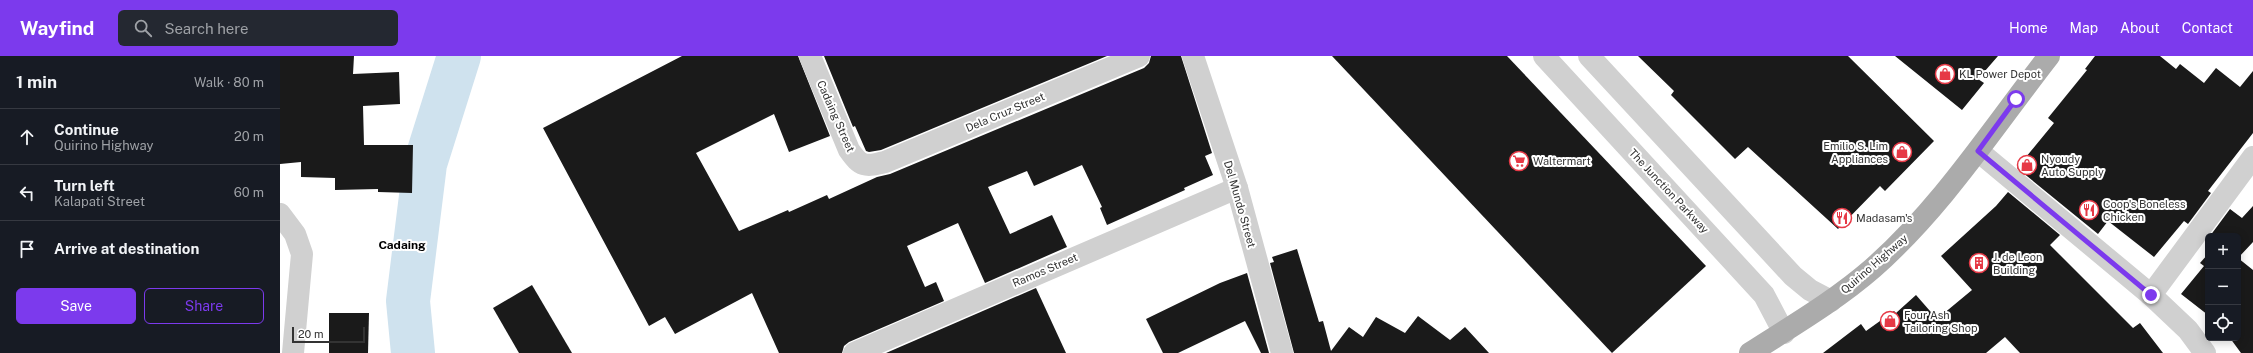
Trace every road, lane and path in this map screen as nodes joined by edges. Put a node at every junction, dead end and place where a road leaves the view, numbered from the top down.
1 (810, 56) edge
2 (1140, 56) edge
3 (1193, 56) edge
4 (1544, 56) edge
5 (1589, 56) edge
6 (2048, 56) edge
7 (1978, 151) junction
8 (2253, 157) edge
9 (871, 166) joint
10 (1237, 188) junction
11 (280, 214) edge
12 (2151, 295) junction
13 (1831, 301) junction
14 (1784, 333) junction
15 (293, 353) edge
16 (854, 353) edge
17 (1282, 353) edge
18 (1750, 353) edge
19 (2205, 353) edge

1 - 9 street, Cadaing Street
2 - 9 street, Dela Cruz Street
3 - 10 street, Del Mundo Street
4 - 14 street, The Junction Parkway
5 - 13 street
6 - 7 main road, Quirino Highway
7 - 12 street
7 - 13 main road, Quirino Highway
8 - 12 street
10 - 16 street, Ramos Street
10 - 17 street, Del Mundo Street
11 - 15 street
12 - 19 street
13 - 14 main road, Quirino Highway
14 - 18 main road, Quirino Highway

